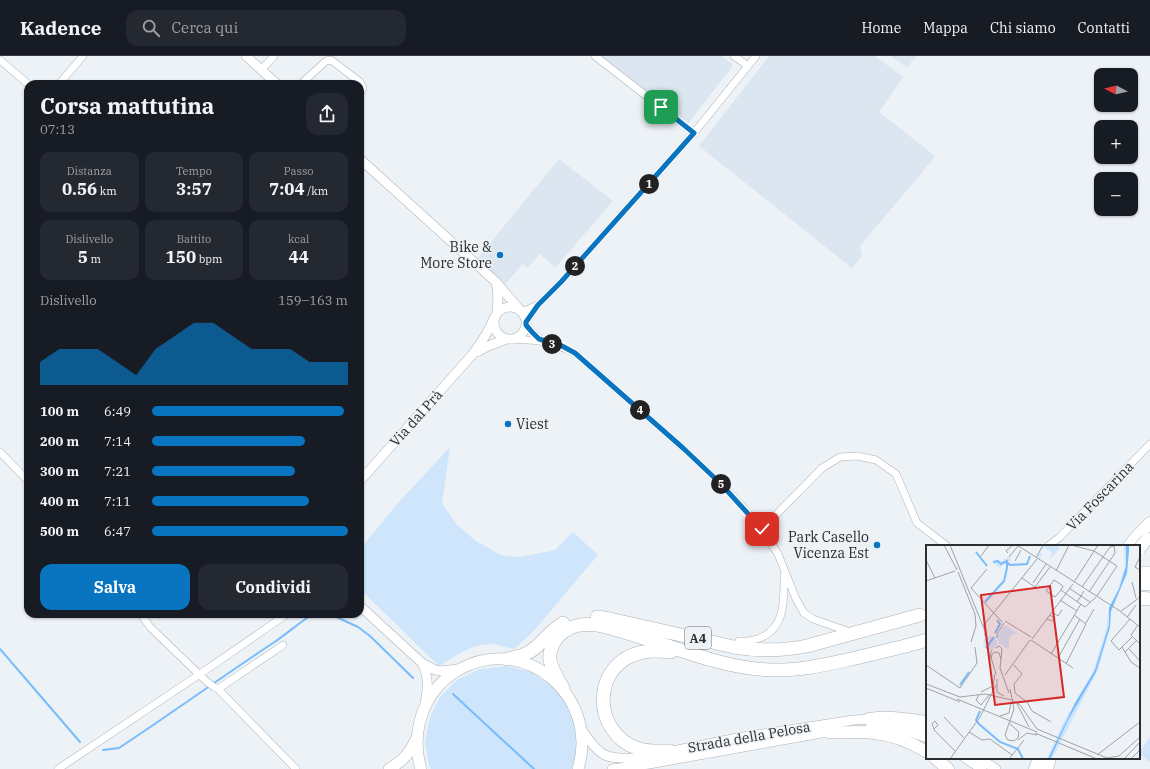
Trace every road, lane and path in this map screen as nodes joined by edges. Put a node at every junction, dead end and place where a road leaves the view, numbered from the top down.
1 (82, 56) edge
2 (246, 56) edge
3 (274, 56) edge
4 (595, 56) edge
5 (734, 56) edge
6 (756, 56) edge
7 (0, 60) edge
8 (748, 66) junction
9 (261, 70) junction
10 (62, 80) edge
11 (272, 80) edge
12 (305, 80) edge
13 (357, 80) edge
14 (24, 81) edge
15 (694, 133) junction
16 (364, 163) edge
17 (496, 282) junction
18 (538, 305) junction
19 (521, 311) junction
20 (496, 316) junction
21 (526, 323) junction
22 (509, 340) junction
23 (546, 342) junction
24 (472, 355) junction
25 (1150, 444) edge
26 (0, 452) edge
27 (364, 476) edge
28 (24, 477) edge
29 (1150, 523) edge
30 (762, 529) junction
31 (1145, 541) edge
32 (946, 545) edge
33 (1049, 545) edge
34 (1132, 545) edge
35 (784, 570) junction
36 (1140, 583) edge
37 (1150, 584) edge
38 (1140, 598) edge
39 (1150, 599) edge
40 (364, 610) edge
41 (920, 615) dead end
42 (144, 618) edge
43 (281, 618) edge
44 (668, 631) junction
45 (854, 634) junction
46 (926, 640) edge
47 (282, 645) dead end
48 (695, 655) junction
49 (506, 659) junction
50 (422, 663) junction
51 (466, 666) junction
52 (200, 674) junction
53 (216, 688) junction
54 (563, 688) junction
55 (424, 710) junction
56 (869, 719) junction
57 (926, 722) edge
58 (582, 730) junction
59 (926, 731) edge
60 (828, 732) junction
61 (418, 736) junction
62 (926, 738) edge
63 (670, 751) junction
64 (926, 751) edge
65 (936, 759) edge
66 (967, 759) edge
67 (981, 759) edge
68 (1039, 759) edge
69 (1050, 759) edge
70 (58, 769) edge
71 (296, 769) edge
72 (389, 769) edge
73 (421, 769) edge
74 (578, 769) edge
75 (612, 769) edge
76 (948, 769) edge
77 (982, 769) edge
78 (996, 769) edge
79 (1035, 769) edge
80 (1047, 769) edge

1 - 10 street
2 - 9 street
3 - 9 street
4 - 15 street
5 - 8 street
6 - 8 street
7 - 14 street
8 - 15 street
9 - 11 street
12 - 13 street
15 - 18 street
16 - 17 street
17 - 19 street
17 - 20 street
18 - 19 street
18 - 21 street
19 - 20 street
19 - 21 street
20 - 22 street
20 - 24 street, Via dal Prà
21 - 22 street
21 - 23 street
22 - 23 street
22 - 24 street, Via dal Prà
23 - 30 street
24 - 27 street, Via dal Prà
25 - 33 street, Via Foscarina
26 - 28 street
29 - 31 highway
30 - 32 street
30 - 35 street
31 - 34 highway
35 - 44 street
35 - 45 street
36 - 37 highway
38 - 39 highway
40 - 50 street
41 - 45 highway, A4
42 - 52 street
43 - 52 street
44 - 45 highway, A4
44 - 49 highway, A4
46 - 48 highway
47 - 53 street
48 - 54 highway, A4
48 - 63 highway
49 - 51 main road
49 - 54 main road
50 - 51 street
50 - 55 street
51 - 55 main road
52 - 53 street
52 - 70 street
53 - 71 street
54 - 58 main road
55 - 61 main road
56 - 57 highway
56 - 59 street, Strada della Pelosa
56 - 63 street, Strada della Pelosa
58 - 63 street, Strada della Pelosa
58 - 74 main road
60 - 62 street, Strada della Pelosa
60 - 64 highway
60 - 75 street, Strada della Pelosa
61 - 72 main road
61 - 73 main road
65 - 76 highway
66 - 77 street
67 - 78 street
68 - 79 highway
69 - 80 highway

